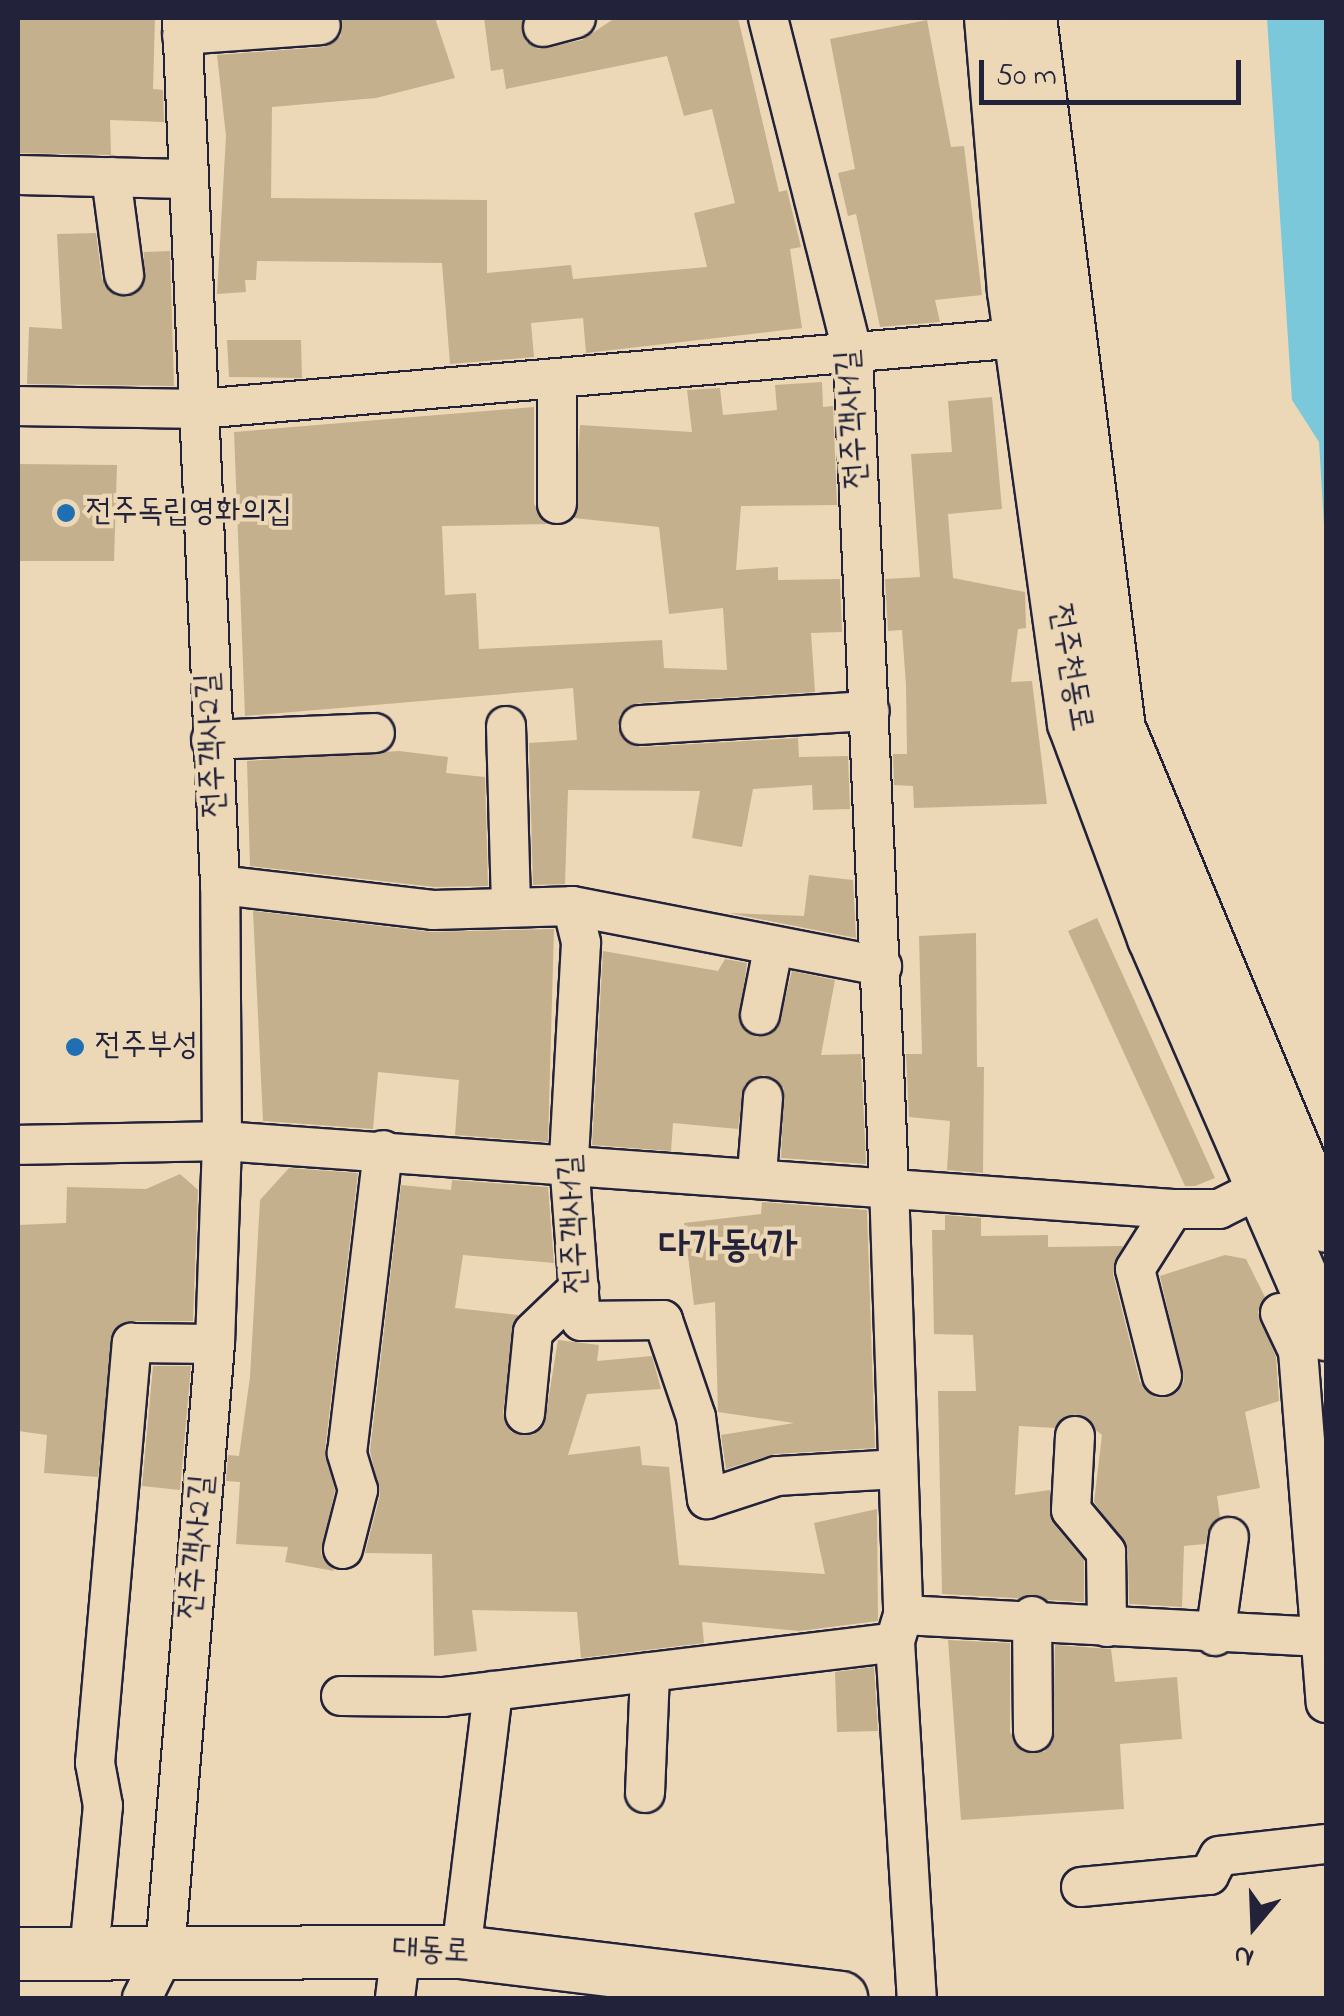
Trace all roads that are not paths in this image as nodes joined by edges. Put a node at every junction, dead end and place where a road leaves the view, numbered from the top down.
1 (768, 18) edge
2 (991, 18) edge
3 (1030, 18) edge
4 (321, 25) dead end
5 (182, 26) edge
6 (18, 174) edge
7 (111, 177) junction
8 (184, 179) junction
9 (124, 275) dead end
10 (1020, 338) junction
11 (853, 354) junction
12 (557, 380) junction
13 (18, 406) edge
14 (198, 409) junction
15 (556, 504) dead end
16 (870, 711) junction
17 (640, 725) dead end
18 (506, 726) dead end
19 (376, 732) dead end
20 (211, 740) junction
21 (220, 884) junction
22 (511, 906) junction
23 (572, 906) junction
24 (773, 949) junction
25 (882, 966) junction
26 (760, 1015) dead end
27 (763, 1096) dead end
28 (222, 1140) junction
29 (18, 1144) edge
30 (383, 1150) junction
31 (569, 1160) junction
32 (757, 1174) junction
33 (890, 1184) junction
34 (1261, 1188) junction
35 (1173, 1209) junction
36 (1326, 1226) edge
37 (578, 1288) junction
38 (1304, 1323) edge
39 (215, 1344) junction
40 (1162, 1376) dead end
41 (525, 1414) dead end
42 (1074, 1436) dead end
43 (897, 1469) junction
44 (1229, 1538) dead end
45 (343, 1549) dead end
46 (1032, 1616) junction
47 (1107, 1627) junction
48 (899, 1628) junction
49 (1214, 1636) junction
50 (1323, 1638) edge
51 (650, 1672) junction
52 (493, 1691) junction
53 (342, 1696) dead end
54 (1326, 1703) edge
55 (1033, 1732) dead end
56 (645, 1793) dead end
57 (1326, 1844) edge
58 (1081, 1887) dead end
59 (165, 1952) junction
60 (461, 1952) junction
61 (89, 1953) junction
62 (18, 1954) edge
63 (398, 1974) edge
64 (142, 1998) edge
65 (841, 1998) edge
66 (917, 1998) edge

1 - 11 street, 전주객사1길
2 - 10 street, 전주천동로
3 - 36 street, 전주천동로
4 - 5 street, 전주객사2길
5 - 8 street, 전주객사2길
6 - 7 street
7 - 8 street
7 - 9 street
8 - 14 street, 전주객사2길
10 - 11 street
10 - 34 street, 전주천동로
11 - 12 street
11 - 16 street, 전주객사1길
12 - 14 street
12 - 15 street
13 - 14 street
14 - 20 street, 전주객사2길
16 - 17 street
16 - 25 street, 전주객사1길
18 - 22 street
19 - 20 street
20 - 21 street, 전주객사2길
21 - 22 street
21 - 28 street, 전주객사2길
22 - 23 street
23 - 24 street
23 - 31 street, 전주객사1길
24 - 25 street
24 - 26 street
25 - 33 street, 전주객사1길
27 - 32 street
28 - 29 street
28 - 30 street
28 - 39 street, 전주객사2길
30 - 31 street
30 - 45 street
31 - 32 street
31 - 37 street, 전주객사1길
32 - 33 street
33 - 35 street
33 - 43 street, 전주객사1길
34 - 35 street
34 - 38 street, 전주천동로
35 - 40 street
37 - 41 street
37 - 43 street, 전주객사1길
38 - 50 street
39 - 59 street, 전주객사2길
39 - 61 street
42 - 47 street
43 - 48 street, 전주객사1길
44 - 49 street
46 - 47 street
46 - 48 street
46 - 55 street
47 - 49 street
48 - 51 street
48 - 66 street, 전주객사1길
49 - 50 street
50 - 54 street
51 - 52 street
51 - 56 street
52 - 53 street
52 - 60 street
57 - 58 street
59 - 61 street, 대동로
59 - 63 street, 대동로
59 - 64 street
60 - 63 street, 대동로
60 - 65 street, 대동로
61 - 62 street, 대동로

